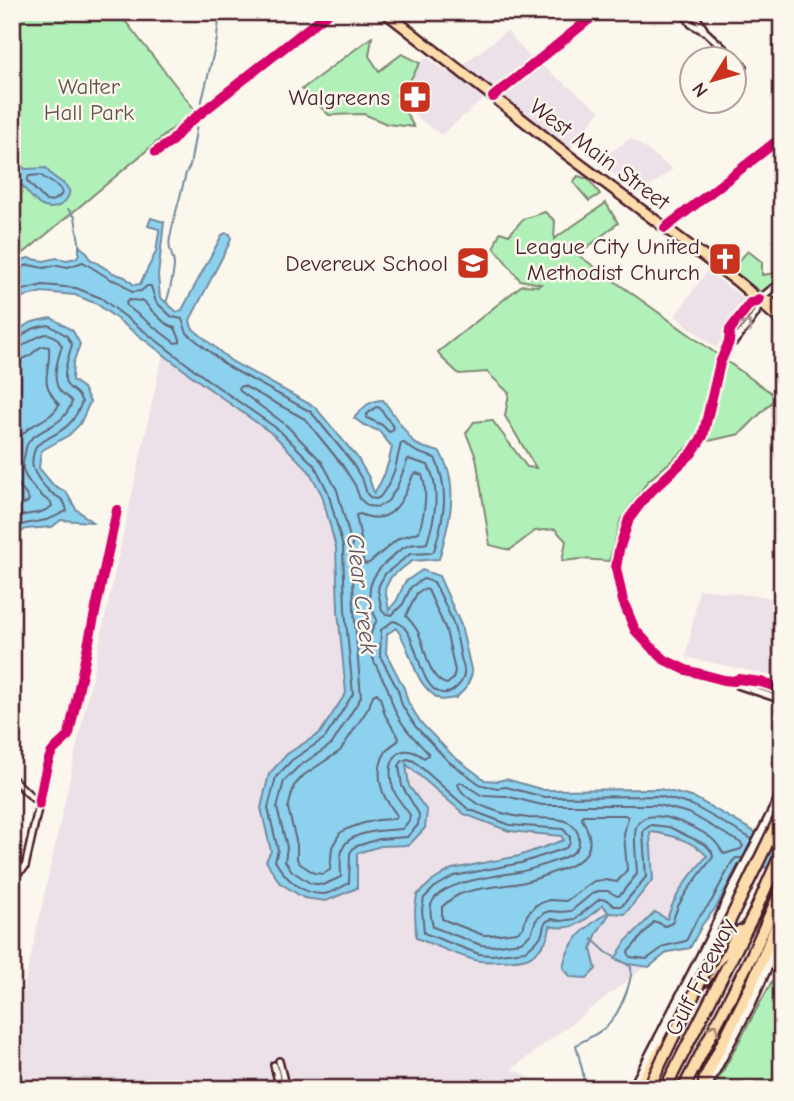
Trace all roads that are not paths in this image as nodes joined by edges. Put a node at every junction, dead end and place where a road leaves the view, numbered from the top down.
1 (329, 12) edge
2 (598, 12) edge
3 (393, 14) edge
4 (706, 32) dead end
5 (721, 46) edge
6 (493, 97) junction
7 (782, 137) edge
8 (156, 152) dead end
9 (665, 228) junction
10 (782, 281) edge
11 (758, 300) junction
12 (782, 311) edge
13 (782, 321) edge
14 (729, 342) junction
15 (117, 510) dead end
16 (734, 681) junction
17 (782, 688) edge
18 (782, 700) edge
19 (12, 778) edge
20 (782, 794) edge
21 (38, 804) junction
22 (782, 813) edge
23 (782, 851) edge
24 (13, 877) edge
25 (782, 888) edge
26 (782, 912) edge
27 (754, 914) junction
28 (782, 933) edge
29 (280, 1089) edge
30 (286, 1089) edge
31 (635, 1089) edge
32 (648, 1089) edge
33 (665, 1089) edge
34 (683, 1089) edge
35 (704, 1089) edge

1 - 8 street
2 - 6 main road
3 - 6 main road, West Main Street
4 - 5 street
6 - 9 main road, West Main Street
7 - 9 street
9 - 11 main road, West Main Street
10 - 11 street
11 - 12 main road, West Main Street
11 - 13 main road, West Main Street
11 - 14 street
14 -> 11 street
14 - 16 street
15 - 21 street
16 - 17 street
16 - 18 street
19 - 21 street
20 - 31 main road
21 - 24 street
22 - 32 highway, bridge
23 - 27 highway, Gulf Freeway
34 -> 25 highway, Gulf Freeway
26 - 35 highway
27 - 31 highway
27 - 33 highway, Gulf Freeway
28 - 35 main road
29 - 30 street

